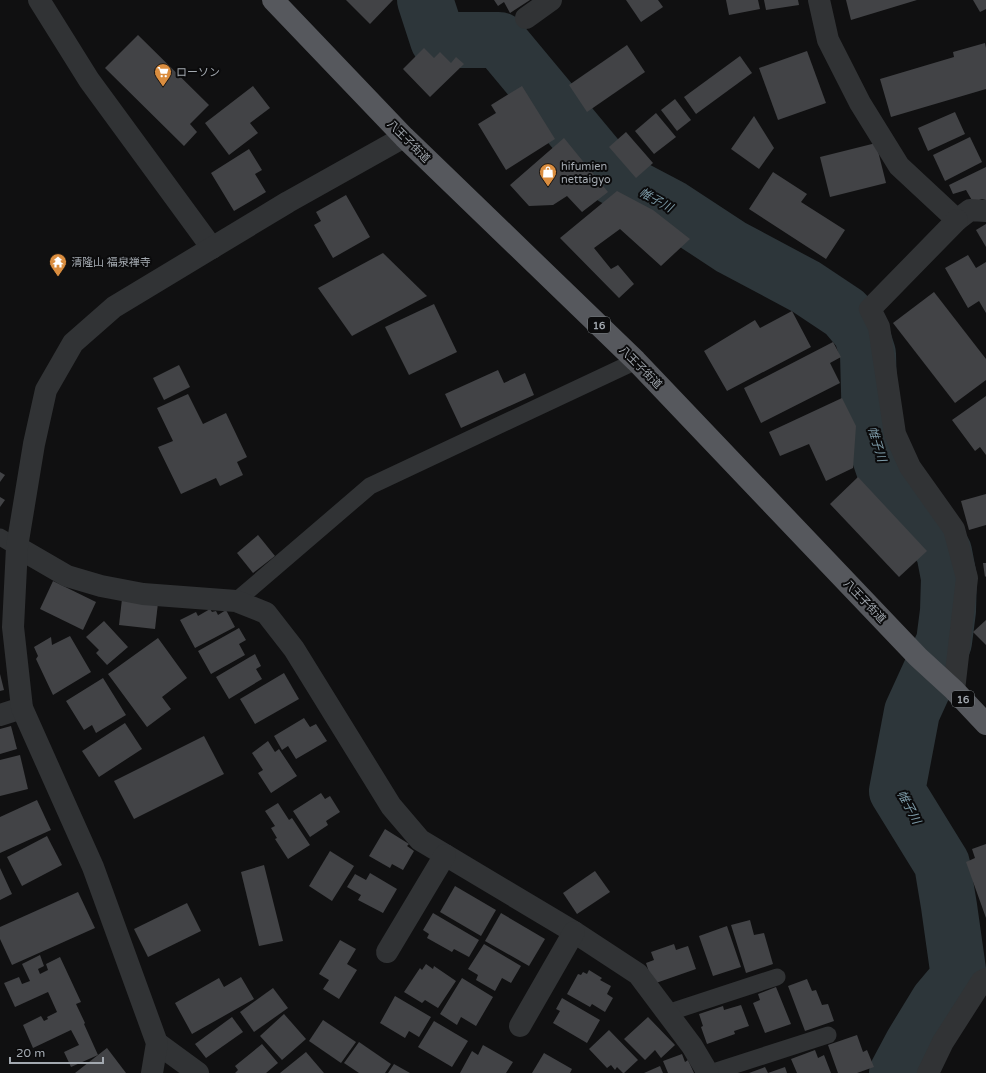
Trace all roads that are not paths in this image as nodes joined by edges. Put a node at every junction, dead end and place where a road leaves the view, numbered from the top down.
1 (40, 0) edge
2 (272, 0) edge
3 (551, 0) edge
4 (819, 0) edge
5 (526, 18) dead end
6 (404, 137) junction
7 (986, 211) edge
8 (957, 220) junction
9 (212, 248) junction
10 (636, 361) junction
11 (9, 542) edge
12 (236, 601) junction
13 (946, 682) junction
14 (22, 708) junction
15 (0, 715) edge
16 (986, 724) edge
17 (444, 855) junction
18 (574, 932) junction
19 (387, 952) dead end
20 (777, 977) dead end
21 (986, 979) edge
22 (667, 1013) junction
23 (520, 1026) dead end
24 (828, 1035) dead end
25 (157, 1044) junction
26 (152, 1073) edge
27 (198, 1073) edge
28 (709, 1073) edge
29 (928, 1073) edge

1 - 9 street
2 - 6 highway, 八王子街道 / 16
3 - 5 street
4 - 8 street
6 - 9 street
6 - 10 highway, 八王子街道 / 16
7 - 8 street
8 - 13 street
9 - 11 street
10 - 12 lane
10 - 13 highway, 八王子街道 / 16
11 - 12 street
11 - 14 street
12 - 17 street
13 - 16 highway, 八王子街道 / 16
14 - 15 street
14 - 25 street
17 - 18 street
17 - 19 street
18 - 22 street
18 - 23 street
20 - 22 lane
21 - 29 street
22 - 28 street
24 - 28 lane
25 - 26 street
25 - 27 street

